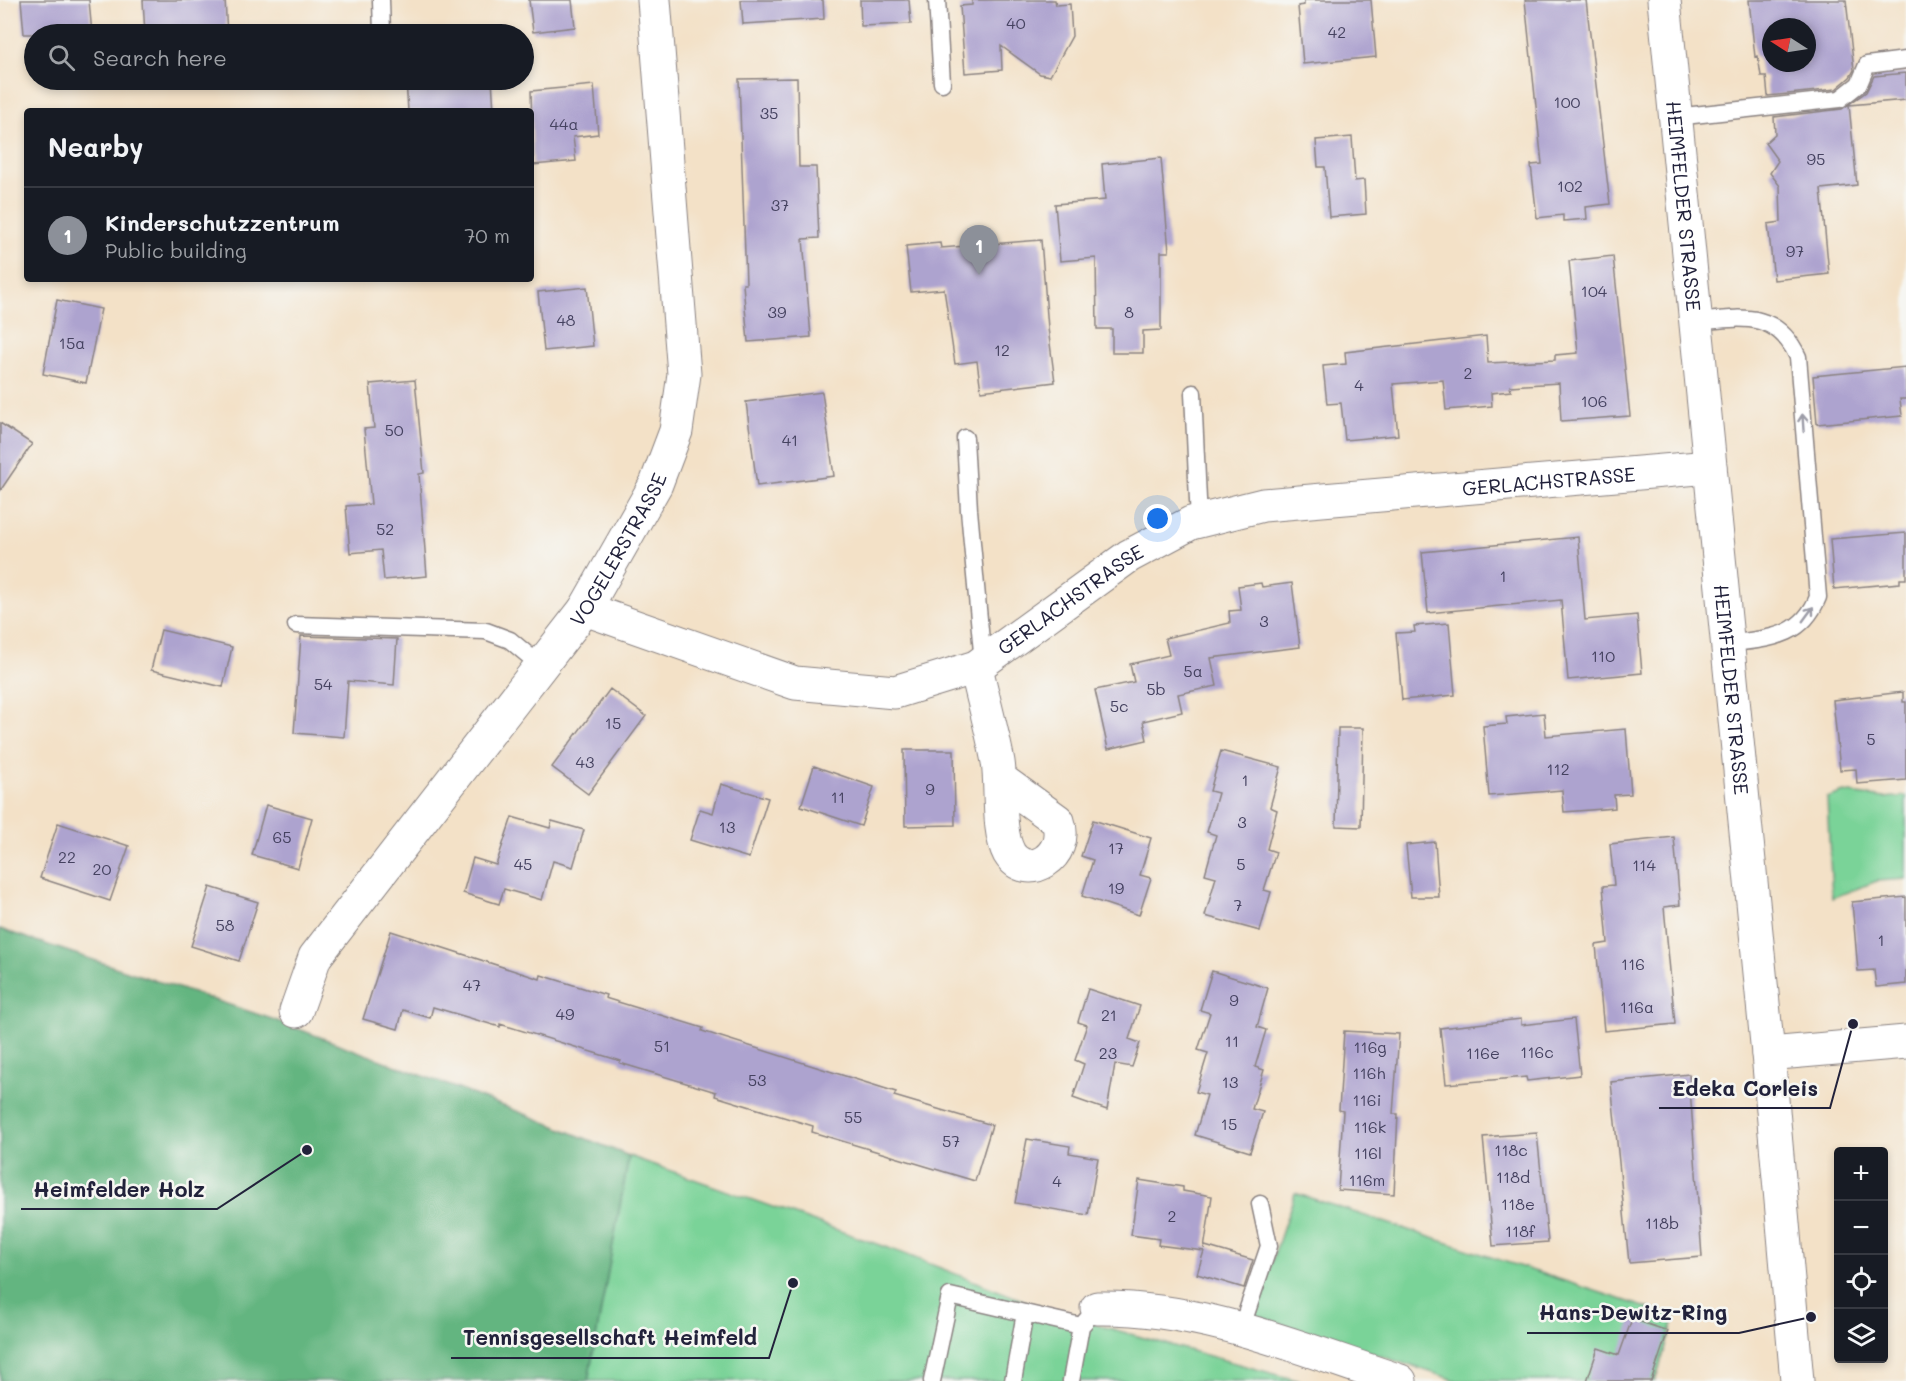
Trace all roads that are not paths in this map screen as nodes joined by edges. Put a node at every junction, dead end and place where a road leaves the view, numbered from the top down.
1 (381, 0) edge
2 (654, 0) edge
3 (937, 0) edge
4 (1664, 0) edge
5 (382, 24) edge
6 (1906, 60) edge
7 (942, 82) dead end
8 (1675, 117) junction
9 (1695, 322) junction
10 (1193, 393) dead end
11 (965, 438) dead end
12 (1710, 466) junction
13 (1198, 521) junction
14 (585, 609) junction
15 (296, 625) dead end
16 (1726, 645) junction
17 (979, 665) junction
18 (541, 666) junction
19 (1000, 779) dead end
20 (296, 1011) dead end
21 (1906, 1042) edge
22 (1768, 1054) junction
23 (1260, 1204) dead end
24 (1025, 1313) junction
25 (1089, 1317) junction
26 (1241, 1329) junction
27 (933, 1381) edge
28 (1013, 1381) edge
29 (1071, 1381) edge
30 (1400, 1381) edge
31 (1797, 1381) edge

1 - 5 lane
2 - 14 street, VOGELERSTRASSE
3 - 7 lane
4 - 8 street, HEIMFELDER STRASSE
6 - 8 lane
8 - 9 street, HEIMFELDER STRASSE
9 - 12 street, HEIMFELDER STRASSE
16 -> 9 lane
10 - 13 lane
11 - 17 lane
12 - 13 street, GERLACHSTRASSE
12 - 16 street, HEIMFELDER STRASSE
13 - 17 street, GERLACHSTRASSE
14 - 17 street, GERLACHSTRASSE
14 - 18 street, VOGELERSTRASSE
15 - 18 lane
16 - 22 street, HEIMFELDER STRASSE
17 - 19 street
18 - 20 street, VOGELERSTRASSE
21 - 22 street
22 - 31 street, HEIMFELDER STRASSE
23 - 26 lane
24 - 25 lane
24 - 27 lane
24 - 28 lane
25 - 26 street
25 - 29 lane
26 - 30 street

